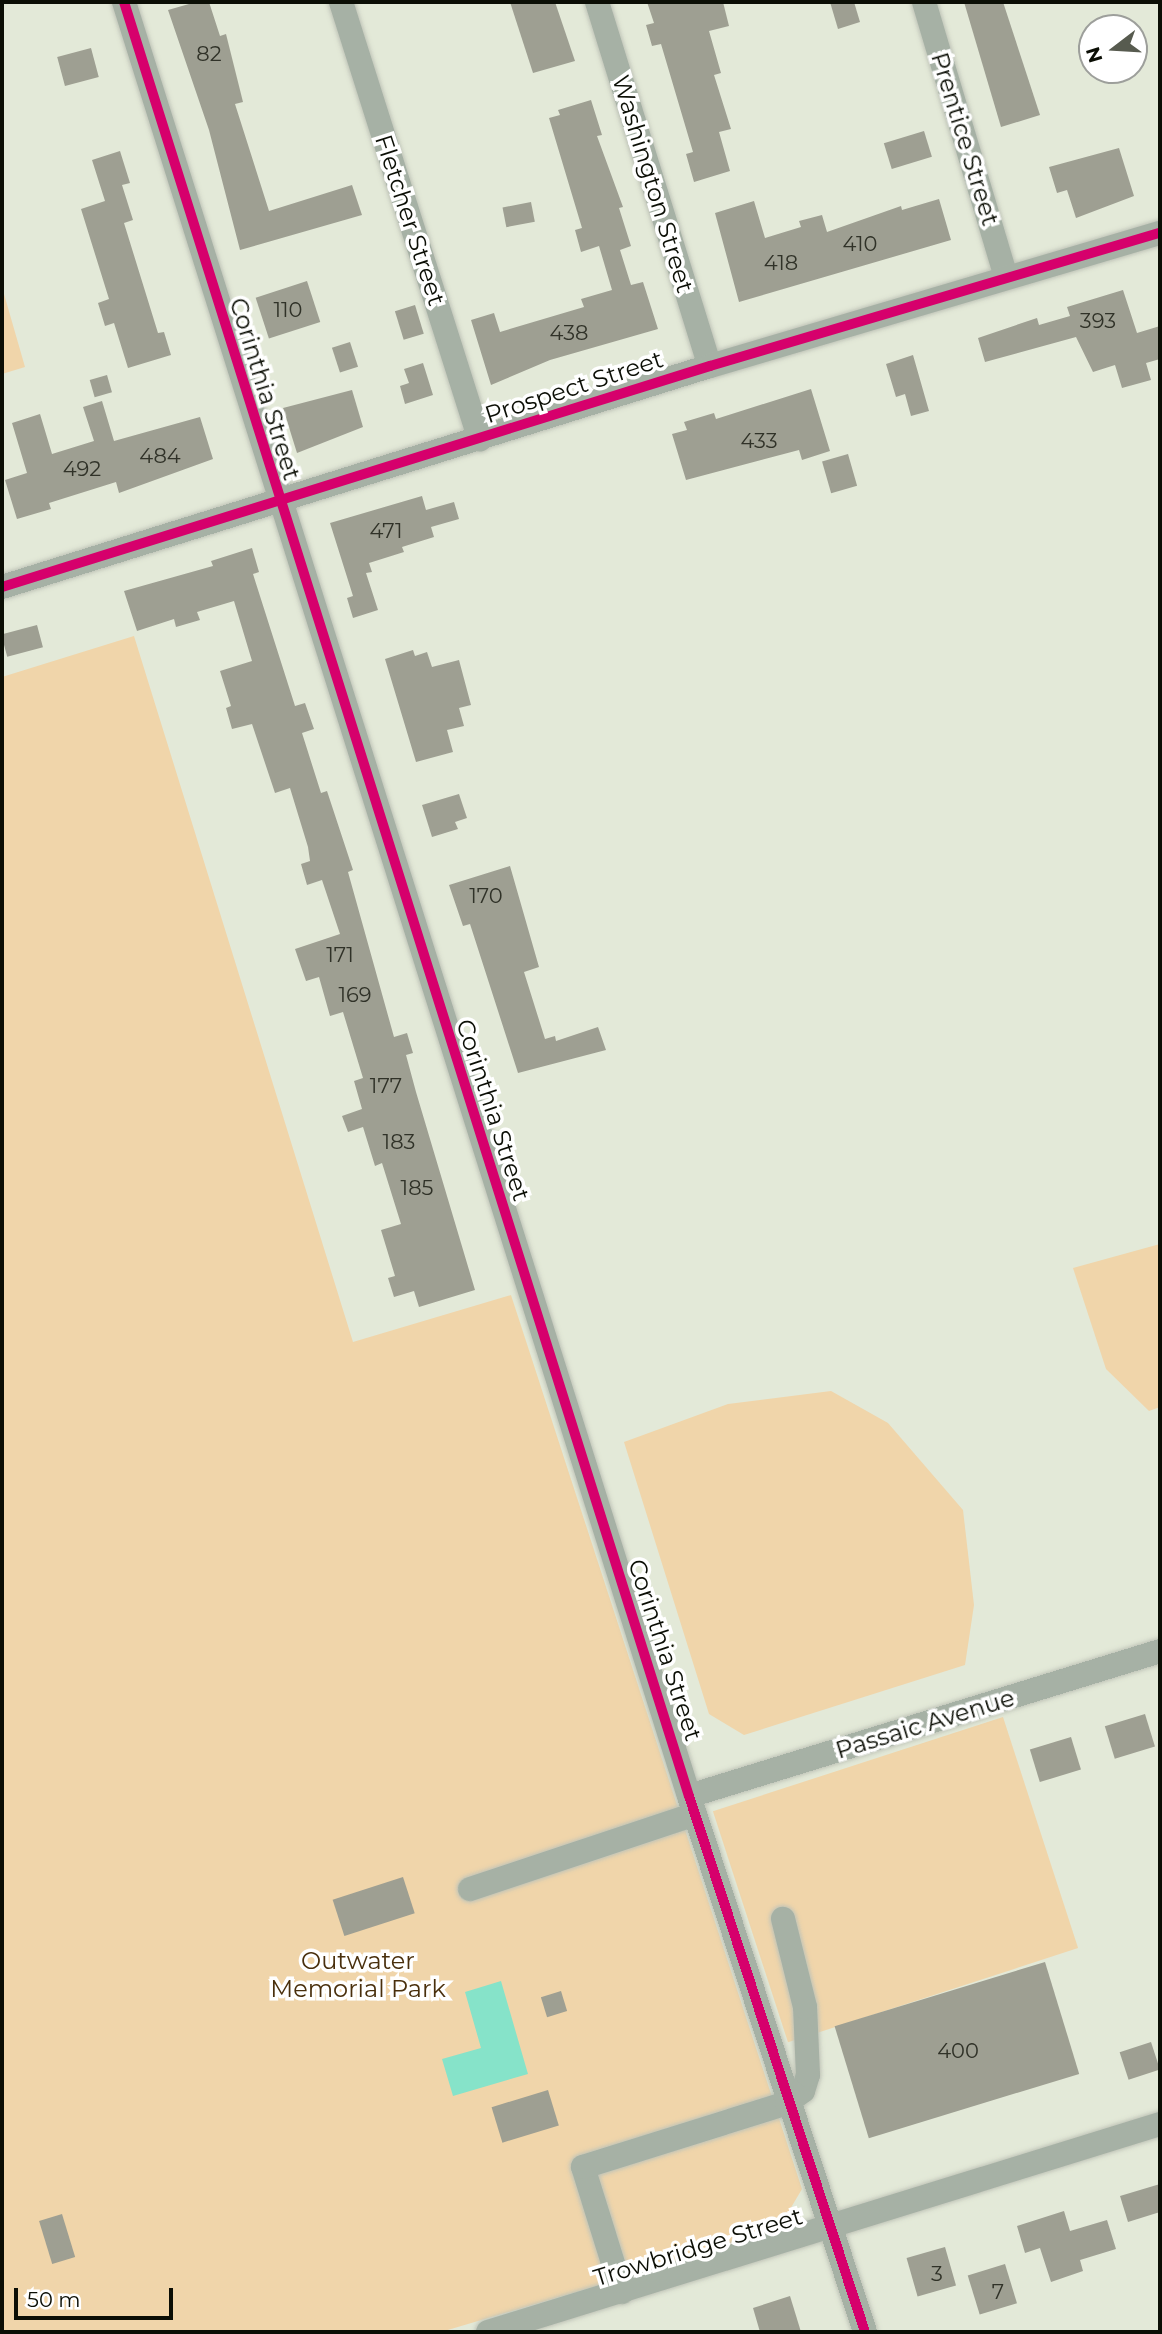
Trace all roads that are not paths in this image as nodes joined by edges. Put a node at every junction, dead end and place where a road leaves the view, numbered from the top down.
1 (124, 2) edge
2 (341, 2) edge
3 (597, 2) edge
4 (924, 2) edge
5 (1160, 233) edge
6 (1006, 277) junction
7 (710, 366) junction
8 (480, 439) junction
9 (277, 501) junction
10 (2, 587) edge
11 (1160, 1651) edge
12 (692, 1805) junction
13 (470, 1889) dead end
14 (783, 1919) dead end
15 (787, 2103) junction
16 (1160, 2124) edge
17 (828, 2229) junction
18 (622, 2292) junction
19 (488, 2332) edge
20 (865, 2332) edge

1 - 9 street, Corinthia Street
2 - 8 street, Fletcher Street
3 - 7 street, Washington Street
4 - 6 street, Prentice Street
5 - 6 street, Prospect Street
6 - 7 street, Prospect Street
7 - 8 street, Prospect Street
8 - 9 street, Prospect Street
9 - 10 street, Prospect Street
9 - 12 street, Corinthia Street
11 - 12 street, Passaic Avenue
12 - 13 street, Passaic Avenue
12 - 15 street, Corinthia Street
14 - 15 street
15 - 17 street, Corinthia Street
15 - 18 street
16 - 17 street, Trowbridge Street
17 - 18 street, Trowbridge Street
17 - 20 street, Corinthia Street
18 - 19 street, Trowbridge Street

